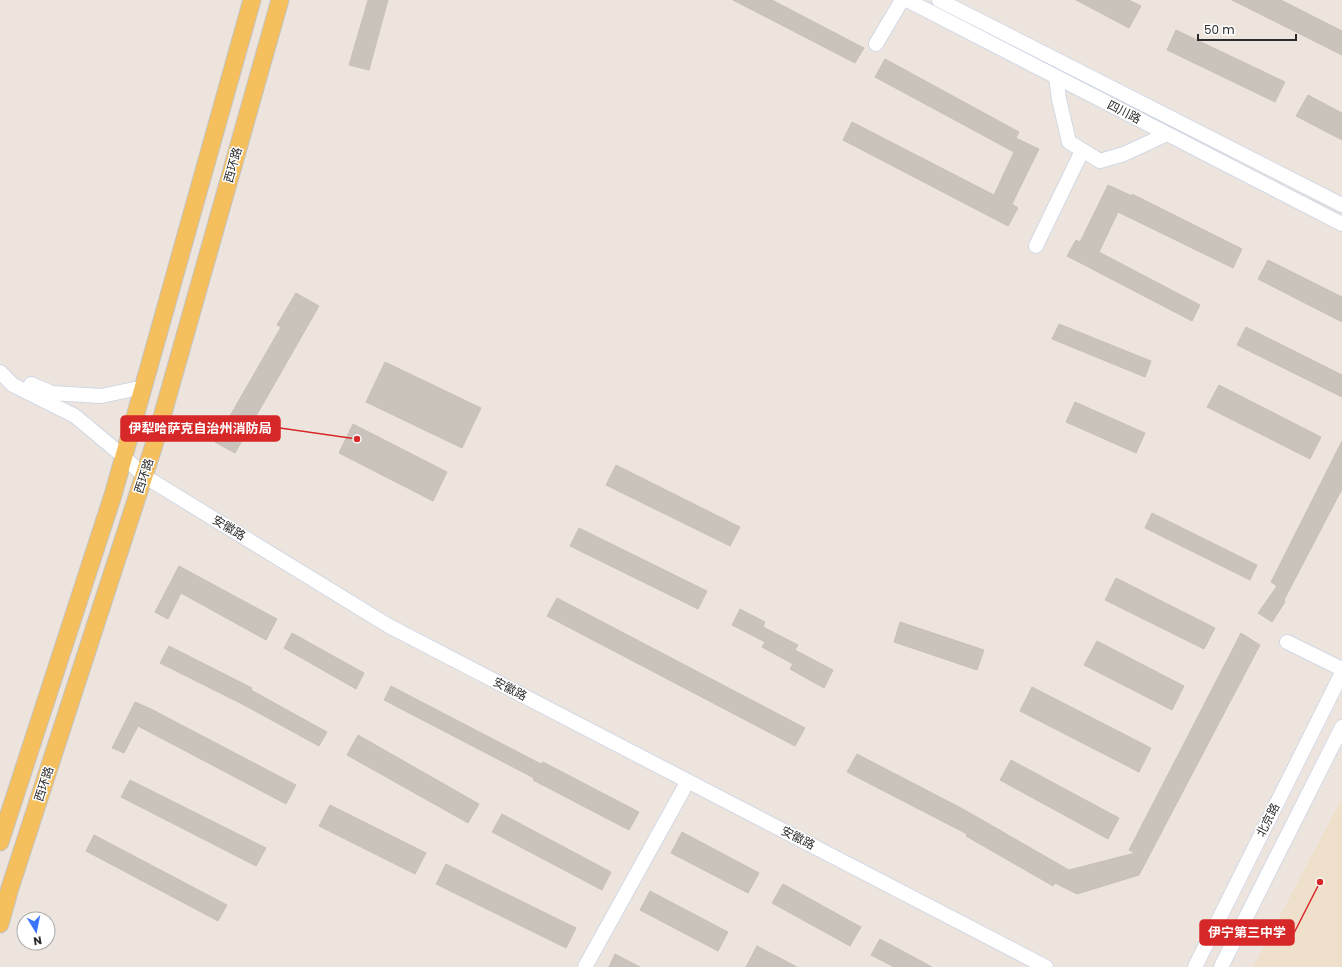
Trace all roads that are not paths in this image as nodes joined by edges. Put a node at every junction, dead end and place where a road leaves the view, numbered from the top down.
1 (252, 0) edge
2 (280, 0) edge
3 (902, 0) edge
4 (907, 0) edge
5 (939, 0) edge
6 (876, 44) dead end
7 (1056, 77) junction
8 (1167, 134) junction
9 (1082, 151) junction
10 (1342, 205) edge
11 (1342, 224) edge
12 (1036, 246) dead end
13 (0, 372) edge
14 (144, 387) junction
15 (124, 457) junction
16 (144, 476) junction
17 (1288, 642) dead end
18 (1342, 669) edge
19 (1342, 673) edge
20 (1342, 727) edge
21 (688, 781) junction
22 (0, 842) edge
23 (0, 924) edge
24 (585, 967) edge
25 (1046, 967) edge
26 (1195, 967) edge
27 (1220, 967) edge

1 - 14 main road, 西环路
2 - 16 main road, 西环路
3 - 6 street
4 - 7 street, 四川路
5 - 10 street, 四川路
7 - 8 street, 四川路
7 - 9 street
8 - 9 street
8 - 11 street, 四川路
9 - 12 street
13 - 14 street
13 - 15 street, 安徽路
14 - 15 main road, 西环路
15 - 16 street, 安徽路
15 - 22 main road, 西环路
16 - 21 street, 安徽路
16 - 23 main road, 西环路
17 - 18 street
19 - 26 street, 北京路
20 - 27 street, 北京路
21 - 24 street
21 - 25 street, 安徽路

